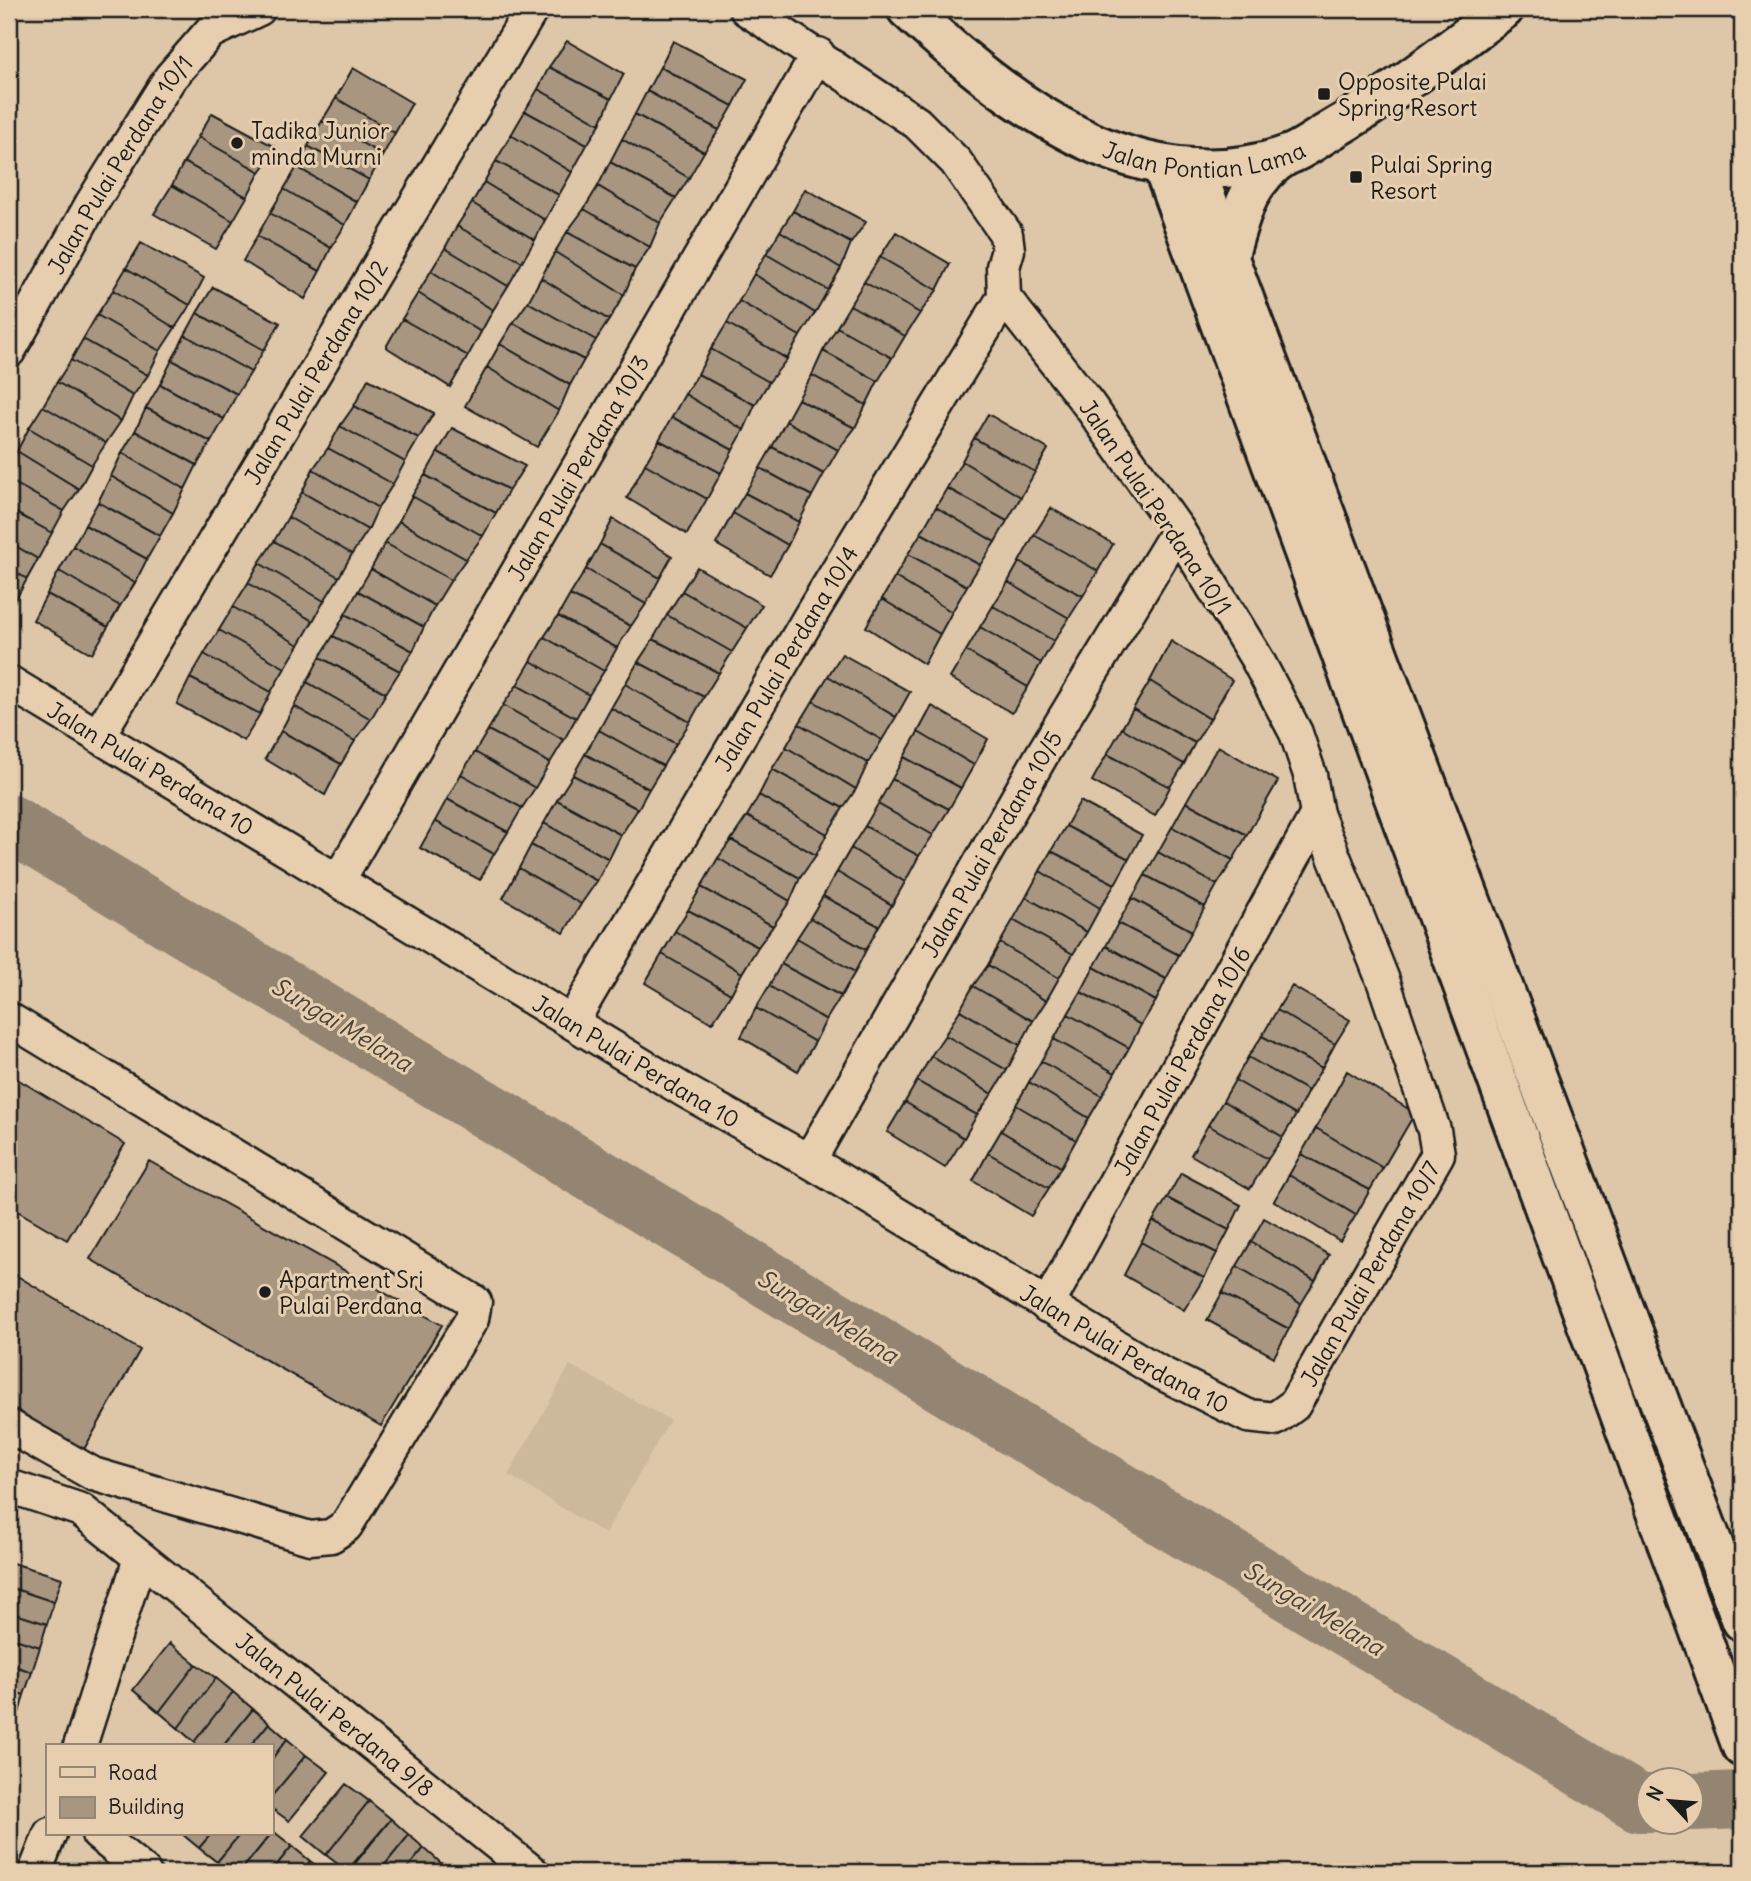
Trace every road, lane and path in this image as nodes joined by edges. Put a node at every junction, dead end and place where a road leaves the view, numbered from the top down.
1 (259, 9) edge
2 (531, 9) edge
3 (746, 9) edge
4 (906, 9) edge
5 (1504, 9) edge
6 (818, 54) junction
7 (1062, 130) junction
8 (1289, 154) junction
9 (1179, 168) junction
10 (1188, 237) junction
11 (1229, 255) junction
12 (1004, 297) junction
13 (9, 351) edge
14 (1178, 530) junction
15 (9, 682) edge
16 (98, 736) junction
17 (1317, 814) junction
18 (338, 881) junction
19 (9, 1019) edge
20 (572, 1022) junction
21 (1429, 1115) joint
22 (810, 1161) junction
23 (1047, 1306) junction
24 (1275, 1419) joint
25 (9, 1426) edge
26 (93, 1474) junction
27 (9, 1486) edge
28 (81, 1510) junction
29 (140, 1558) junction
30 (1742, 1622) edge
31 (1737, 1734) edge
32 (81, 1744) edge
33 (49, 1836) edge
34 (100, 1836) edge
35 (34, 1872) edge
36 (144, 1872) edge
37 (532, 1872) edge

1 - 13 street, Jalan Pulai Perdana 10/1
2 - 16 street, Jalan Pulai Perdana 10/2
3 - 6 street
4 - 7 street, Jalan Pontian Lama
5 - 8 street, Jalan Pontian Lama
6 - 12 street
6 - 18 street, Jalan Pulai Perdana 10/3
7 - 9 street, Jalan Pontian Lama
7 - 10 street
8 - 9 street, Jalan Pontian Lama
8 - 11 street
9 - 10 street
9 - 11 street
10 - 31 street
11 - 30 street
12 - 14 street, Jalan Pulai Perdana 10/1
12 - 20 street, Jalan Pulai Perdana 10/4
14 - 17 street, Jalan Pulai Perdana 10/1
14 - 22 street, Jalan Pulai Perdana 10/5
15 - 16 street, Jalan Pulai Perdana 10
16 - 18 street, Jalan Pulai Perdana 10
17 - 21 street, Jalan Pulai Perdana 10/1
17 - 23 street, Jalan Pulai Perdana 10/6
18 - 20 street, Jalan Pulai Perdana 10
19 - 26 street
20 - 22 street, Jalan Pulai Perdana 10
21 - 24 street, Jalan Pulai Perdana 10/7
22 - 23 street, Jalan Pulai Perdana 10
23 - 24 street, Jalan Pulai Perdana 10
25 - 26 street
26 - 28 street
27 - 28 street
28 - 29 street, Jalan Pulai Perdana 9/8
29 - 32 street
29 - 37 street, Jalan Pulai Perdana 9/8
33 - 35 street
34 - 36 street

